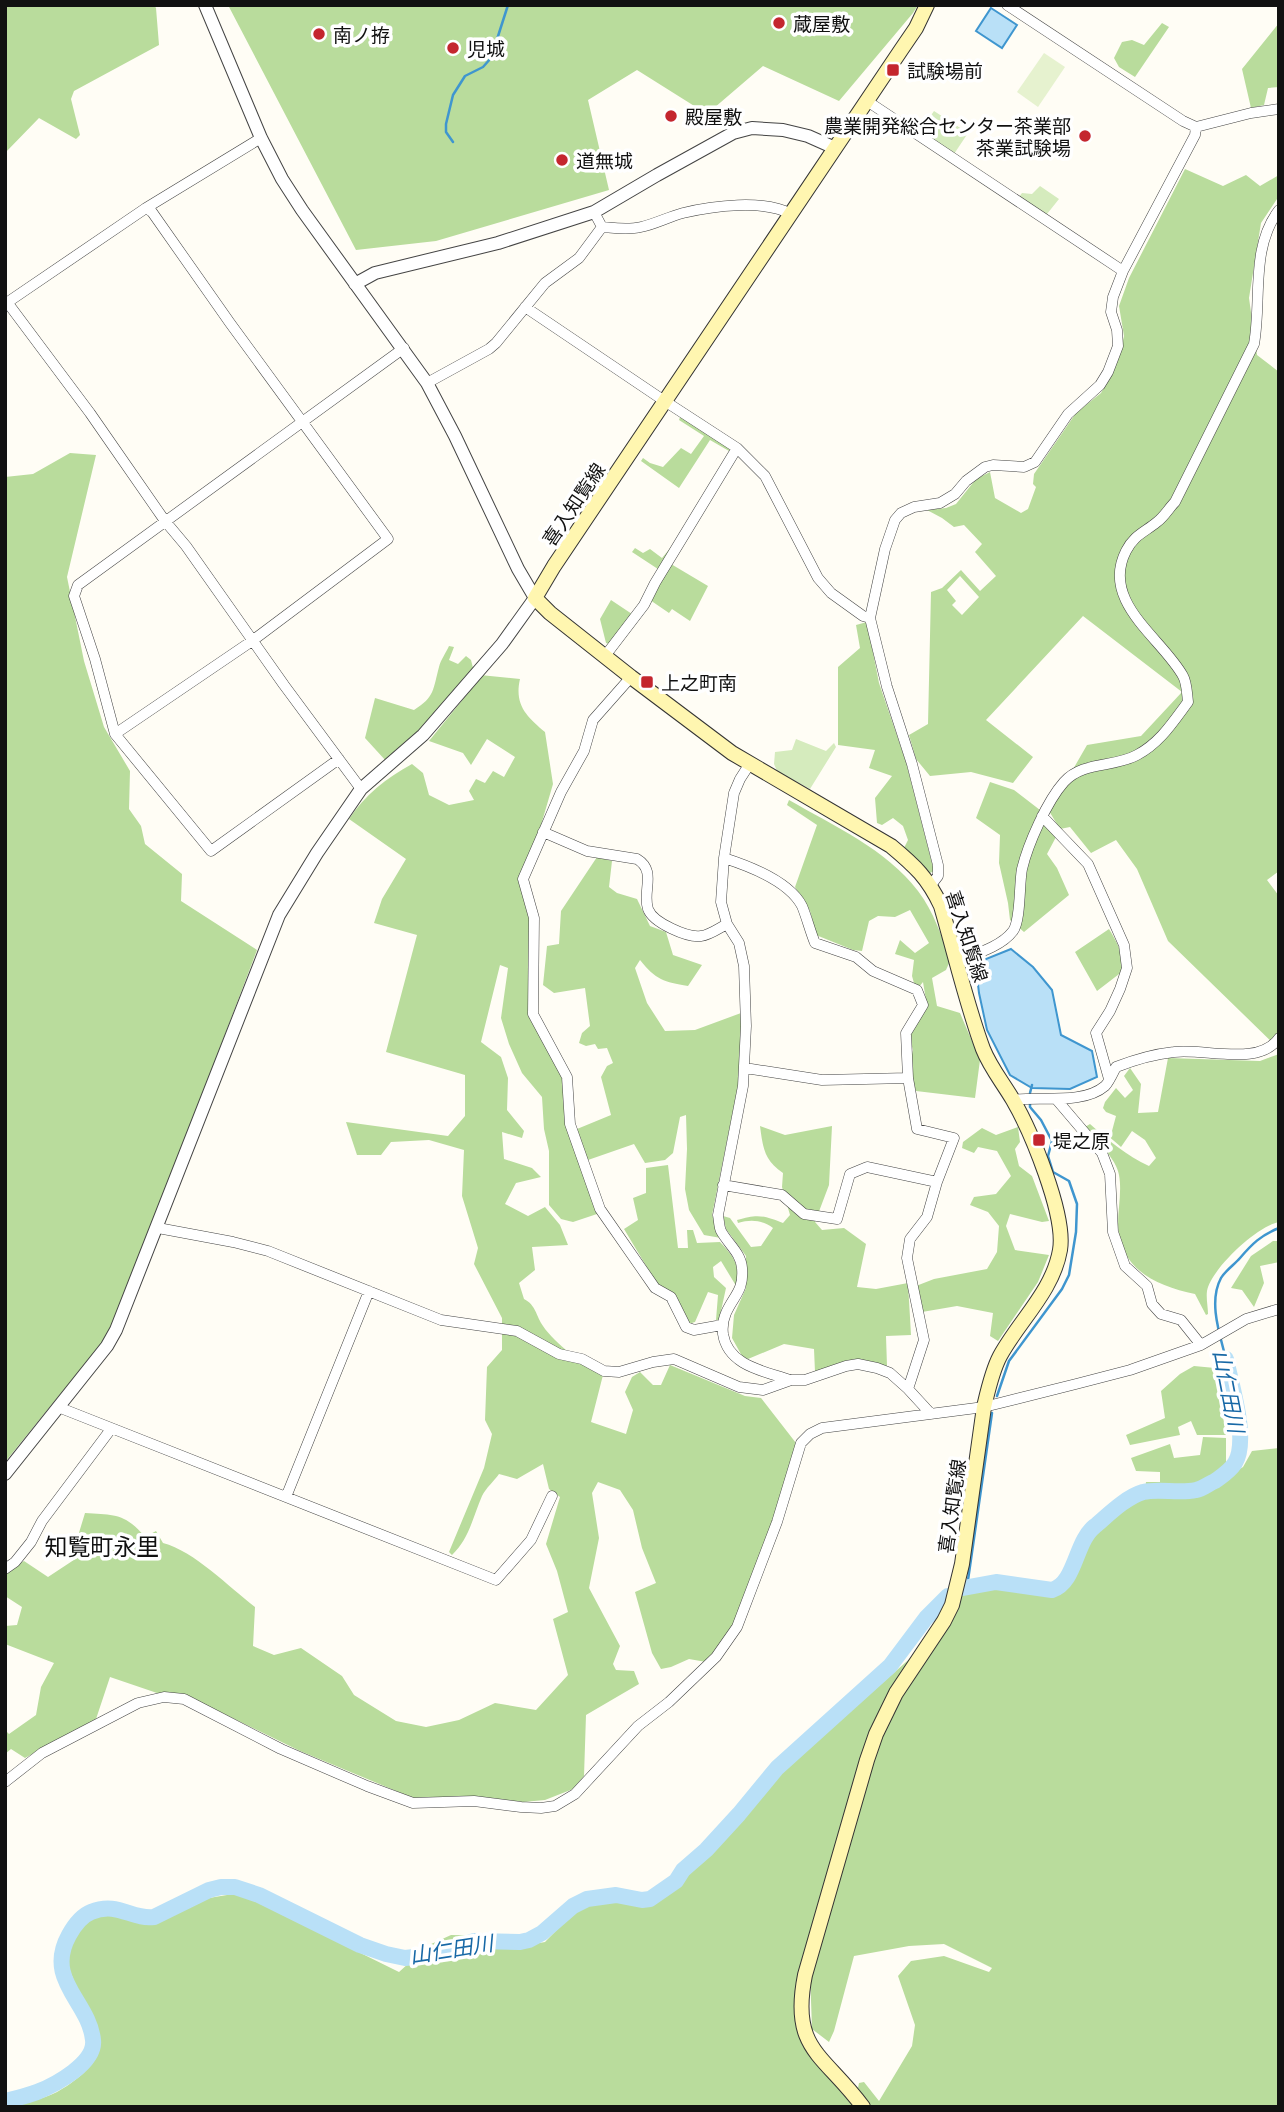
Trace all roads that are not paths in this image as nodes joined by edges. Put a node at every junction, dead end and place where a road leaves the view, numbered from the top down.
1 (205, 5) edge
2 (927, 5) edge
3 (1007, 5) edge
4 (867, 101) junction
5 (1279, 109) edge
6 (1196, 127) junction
7 (261, 138) junction
8 (835, 148) junction
9 (146, 208) junction
10 (1279, 210) edge
11 (594, 212) junction
12 (791, 214) junction
13 (602, 227) junction
14 (1123, 271) junction
15 (355, 284) junction
16 (6, 303) edge
17 (525, 307) junction
18 (404, 348) junction
19 (427, 383) junction
20 (665, 401) junction
21 (303, 421) junction
22 (737, 447) junction
23 (165, 521) junction
24 (535, 598) junction
25 (870, 618) junction
26 (252, 641) junction
27 (605, 656) junction
28 (631, 677) junction
29 (115, 734) junction
30 (339, 759) junction
31 (749, 765) junction
32 (360, 789) junction
33 (1042, 816) junction
34 (543, 832) junction
35 (724, 858) junction
36 (931, 885) junction
37 (727, 924) junction
38 (957, 961) junction
39 (1279, 1038) edge
40 (745, 1068) junction
41 (908, 1078) junction
42 (1109, 1079) junction
43 (1056, 1099) junction
44 (1013, 1100) junction
45 (937, 1182) junction
46 (723, 1185) junction
47 (158, 1228) junction
48 (369, 1291) junction
49 (1279, 1309) edge
50 (722, 1325) junction
51 (1201, 1345) junction
52 (791, 1380) junction
53 (908, 1389) junction
54 (58, 1407) junction
55 (984, 1407) junction
56 (931, 1414) junction
57 (111, 1429) junction
58 (5, 1474) edge
59 (552, 1496) dead end
60 (286, 1497) junction
61 (5, 1569) edge
62 (5, 1782) edge
63 (863, 2107) edge

1 - 7 street
2 - 4 main road, 喜入知覧線
3 - 6 street
4 - 8 main road, 喜入知覧線
4 - 14 street
5 - 6 street
6 - 14 street
7 - 9 street
7 - 15 street
8 - 11 street
8 - 12 main road, 喜入知覧線
9 - 16 street
9 - 21 street
10 - 33 street
11 - 13 street
11 - 15 street
12 - 13 street
12 - 20 main road, 喜入知覧線
13 - 17 street
14 - 25 street
15 - 18 street
16 - 23 street
17 - 19 street
17 - 20 street
18 - 19 street
18 - 21 street
19 - 24 street
20 - 22 street
20 - 24 main road, 喜入知覧線
21 - 23 street
21 - 26 street
22 - 25 street
22 - 27 street
23 - 26 street
23 - 29 street
24 - 27 main road, 喜入知覧線
24 - 32 street
25 - 36 street
26 - 29 street
26 - 30 street
27 - 28 main road, 喜入知覧線
28 - 31 main road, 喜入知覧線
28 - 34 street
29 - 30 street
30 - 32 street
31 - 35 street
31 - 36 main road, 喜入知覧線
32 - 47 street
33 - 38 street
33 - 42 street
34 - 37 street
34 - 50 street
35 - 37 street
35 - 41 street
36 - 38 main road, 喜入知覧線
37 - 40 street
38 - 44 main road, 喜入知覧線
39 - 42 street
40 - 41 street
40 - 46 street
41 - 45 street
42 - 43 street
43 - 44 street
43 - 51 street
44 - 55 main road, 喜入知覧線
45 - 46 street
45 - 53 street
46 - 50 street
47 - 48 street
47 - 54 street
48 - 52 street
48 - 60 street
49 - 51 street
50 - 52 street
51 - 55 street
52 - 53 street
53 - 56 street
54 - 57 street
54 - 58 street
55 - 56 street
55 - 63 main road, 喜入知覧線
56 - 62 street
57 - 60 street
57 - 61 street
59 - 60 street

